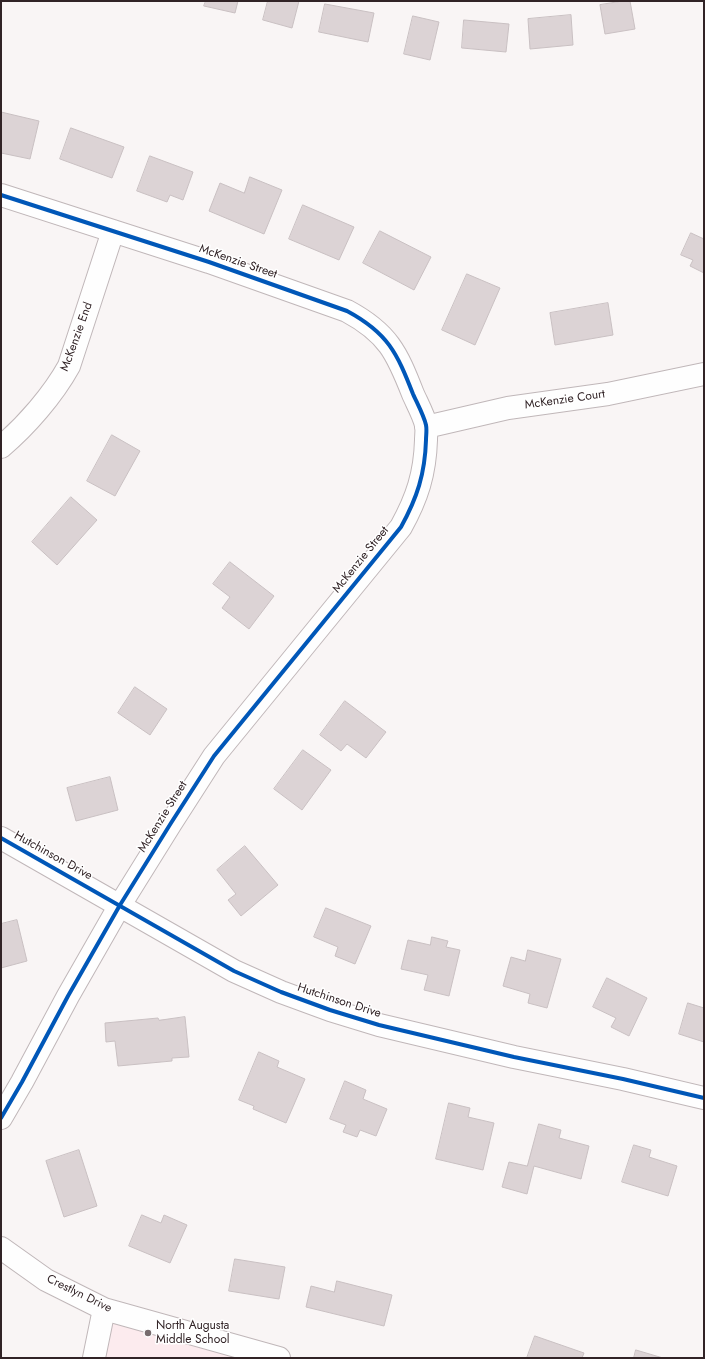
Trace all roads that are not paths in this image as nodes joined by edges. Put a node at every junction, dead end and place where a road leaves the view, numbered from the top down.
1 (1, 195) edge
2 (113, 231) junction
3 (704, 374) edge
4 (426, 427) junction
5 (1, 447) edge
6 (1, 838) edge
7 (120, 905) junction
8 (704, 1098) edge
9 (1, 1118) edge
10 (1, 1248) edge
11 (104, 1309) junction
12 (94, 1358) edge
13 (279, 1358) edge

1 - 2 street, McKenzie Street
2 - 4 street, McKenzie Street
2 - 5 street, McKenzie End
3 - 4 street, McKenzie Court
4 - 7 street, McKenzie Street
6 - 7 street, Hutchinson Drive
7 - 8 street, Hutchinson Drive
7 - 9 street, McKenzie Street
10 - 11 street, Crestlyn Drive
11 - 12 street
11 - 13 street, Crestlyn Drive

